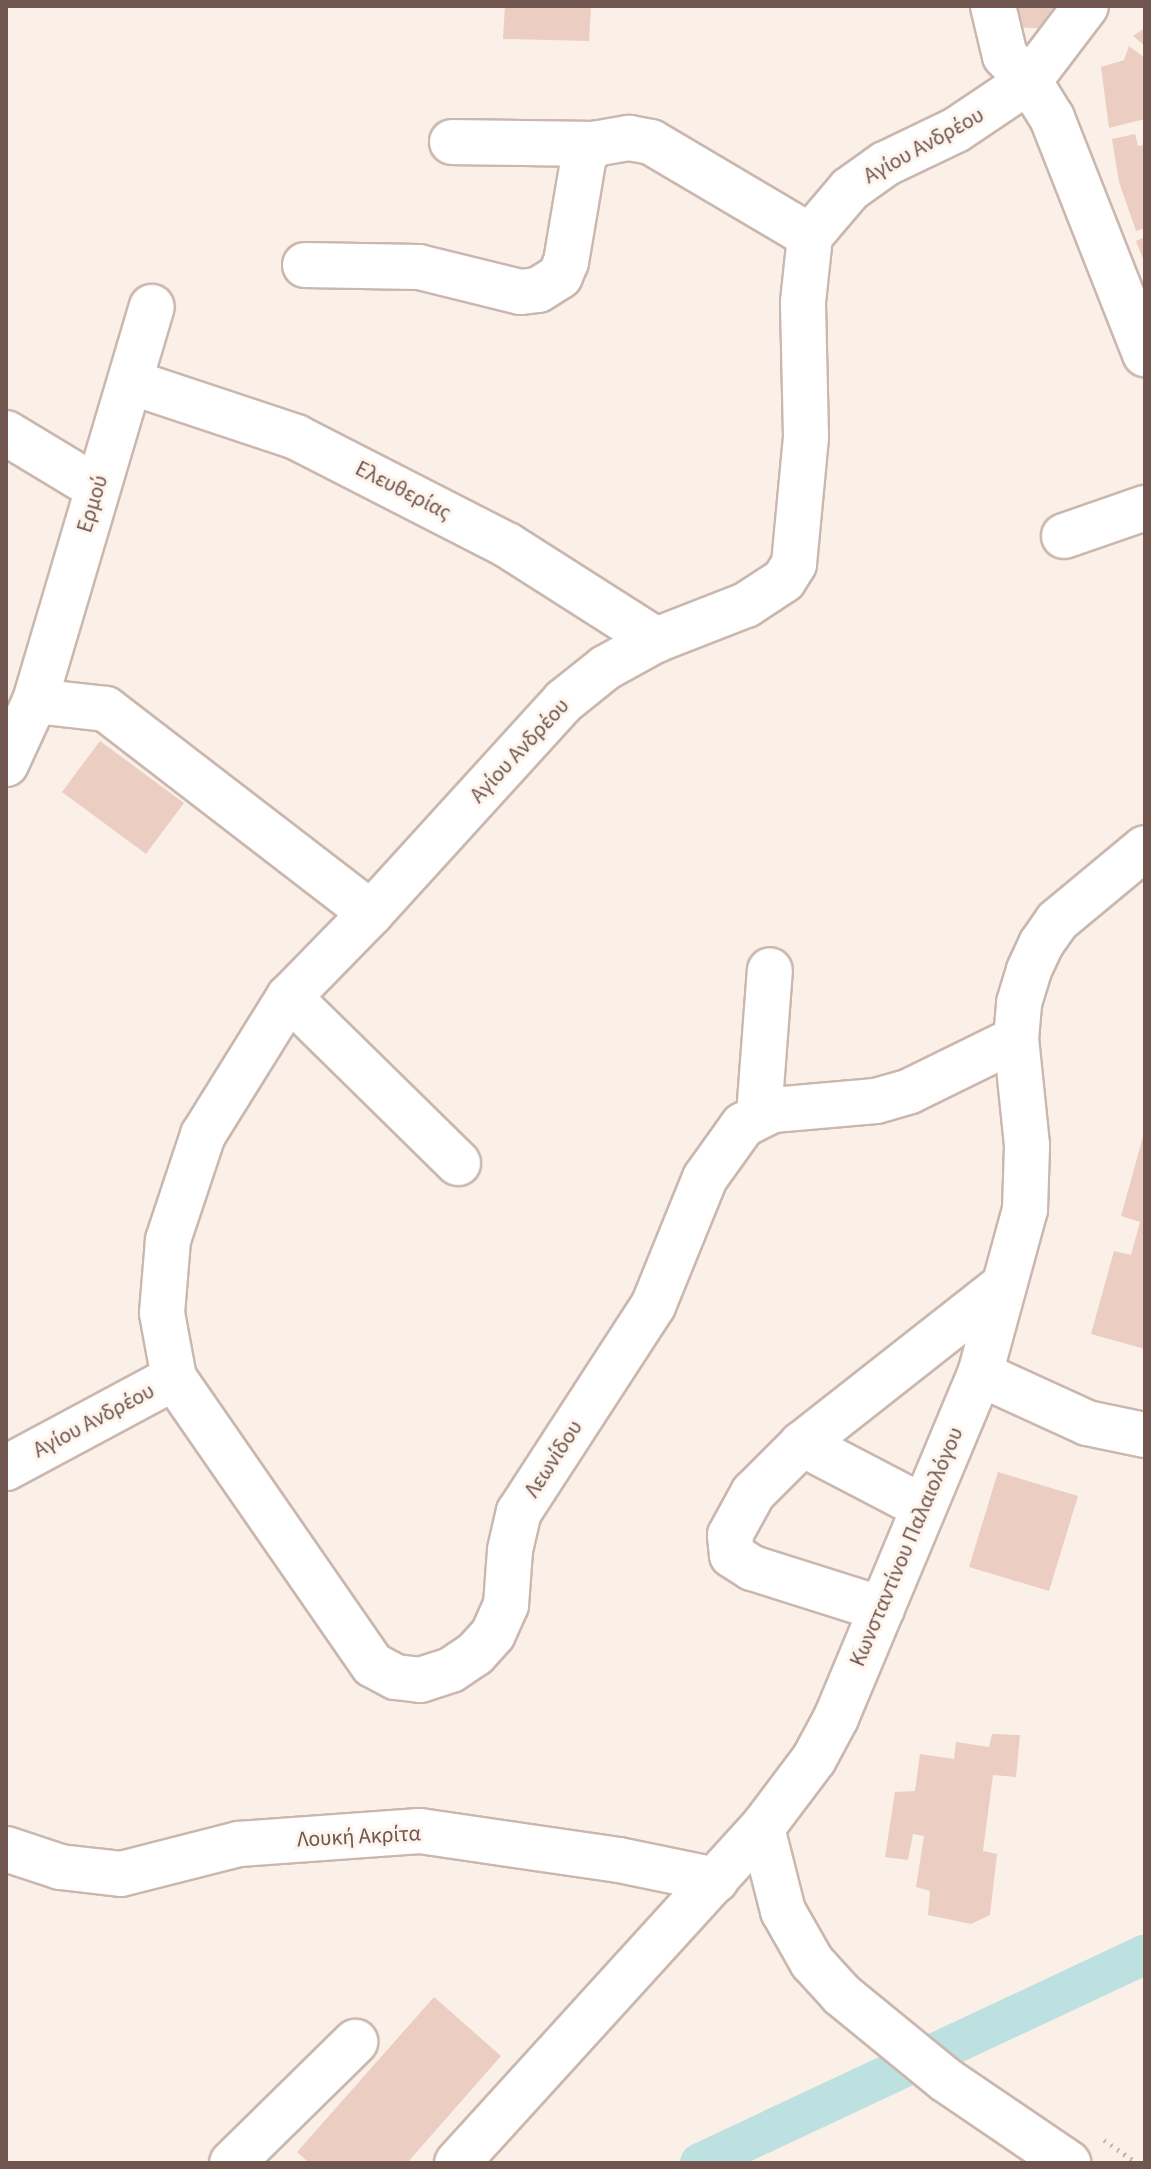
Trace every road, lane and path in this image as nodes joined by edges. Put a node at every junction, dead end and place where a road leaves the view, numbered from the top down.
1 (993, 6) edge
2 (1086, 6) edge
3 (1029, 81) junction
4 (452, 142) dead end
5 (594, 144) junction
6 (810, 236) junction
7 (305, 265) dead end
8 (152, 307) dead end
9 (1145, 354) edge
10 (131, 382) junction
11 (6, 433) edge
12 (97, 488) junction
13 (1145, 508) edge
14 (1064, 536) dead end
15 (656, 640) junction
16 (35, 701) junction
17 (6, 764) edge
18 (1145, 848) edge
19 (371, 913) junction
20 (770, 970) dead end
21 (289, 997) junction
22 (1016, 1039) junction
23 (759, 1115) junction
24 (458, 1163) dead end
25 (1004, 1285) junction
26 (980, 1374) junction
27 (174, 1378) junction
28 (1145, 1435) edge
29 (802, 1444) junction
30 (6, 1468) edge
31 (923, 1507) junction
32 (882, 1609) junction
33 (762, 1828) junction
34 (6, 1849) edge
35 (716, 1880) junction
36 (355, 2042) dead end
37 (233, 2163) edge
38 (457, 2163) edge
39 (1068, 2163) edge

1 - 3 street
2 - 3 street, Αγίου Ανδρέου
3 - 6 street, Αγίου Ανδρέου
3 - 9 street
4 - 5 street
5 - 6 street
5 - 7 street
6 - 15 street, Αγίου Ανδρέου
8 - 10 street, Ερμού
10 - 12 street, Ερμού
10 - 15 street, Ελευθερίας
11 - 12 street
12 - 16 street, Ερμού
13 - 14 street
15 - 19 street, Αγίου Ανδρέου
16 - 17 street, Ερμού
16 - 19 street
18 - 22 street, Κωνσταντίνου Παλαιολόγου
19 - 21 street, Αγίου Ανδρέου
20 - 23 street
21 - 24 street
21 - 27 street, Αγίου Ανδρέου
22 - 23 street
22 - 25 street, Κωνσταντίνου Παλαιολόγου
23 - 27 street, Λεωνίδου
25 - 26 street, Κωνσταντίνου Παλαιολόγου
25 - 29 street
26 - 28 street
26 - 31 street, Κωνσταντίνου Παλαιολόγου
27 - 30 street, Αγίου Ανδρέου
29 - 31 street
29 - 32 street
31 - 32 street, Κωνσταντίνου Παλαιολόγου
32 - 33 street, Κωνσταντίνου Παλαιολόγου
33 - 35 street, Κωνσταντίνου Παλαιολόγου
33 - 39 street
34 - 35 street, Λουκή Ακρίτα
35 - 38 street, Κωνσταντίνου Παλαιολόγου
36 - 37 street

